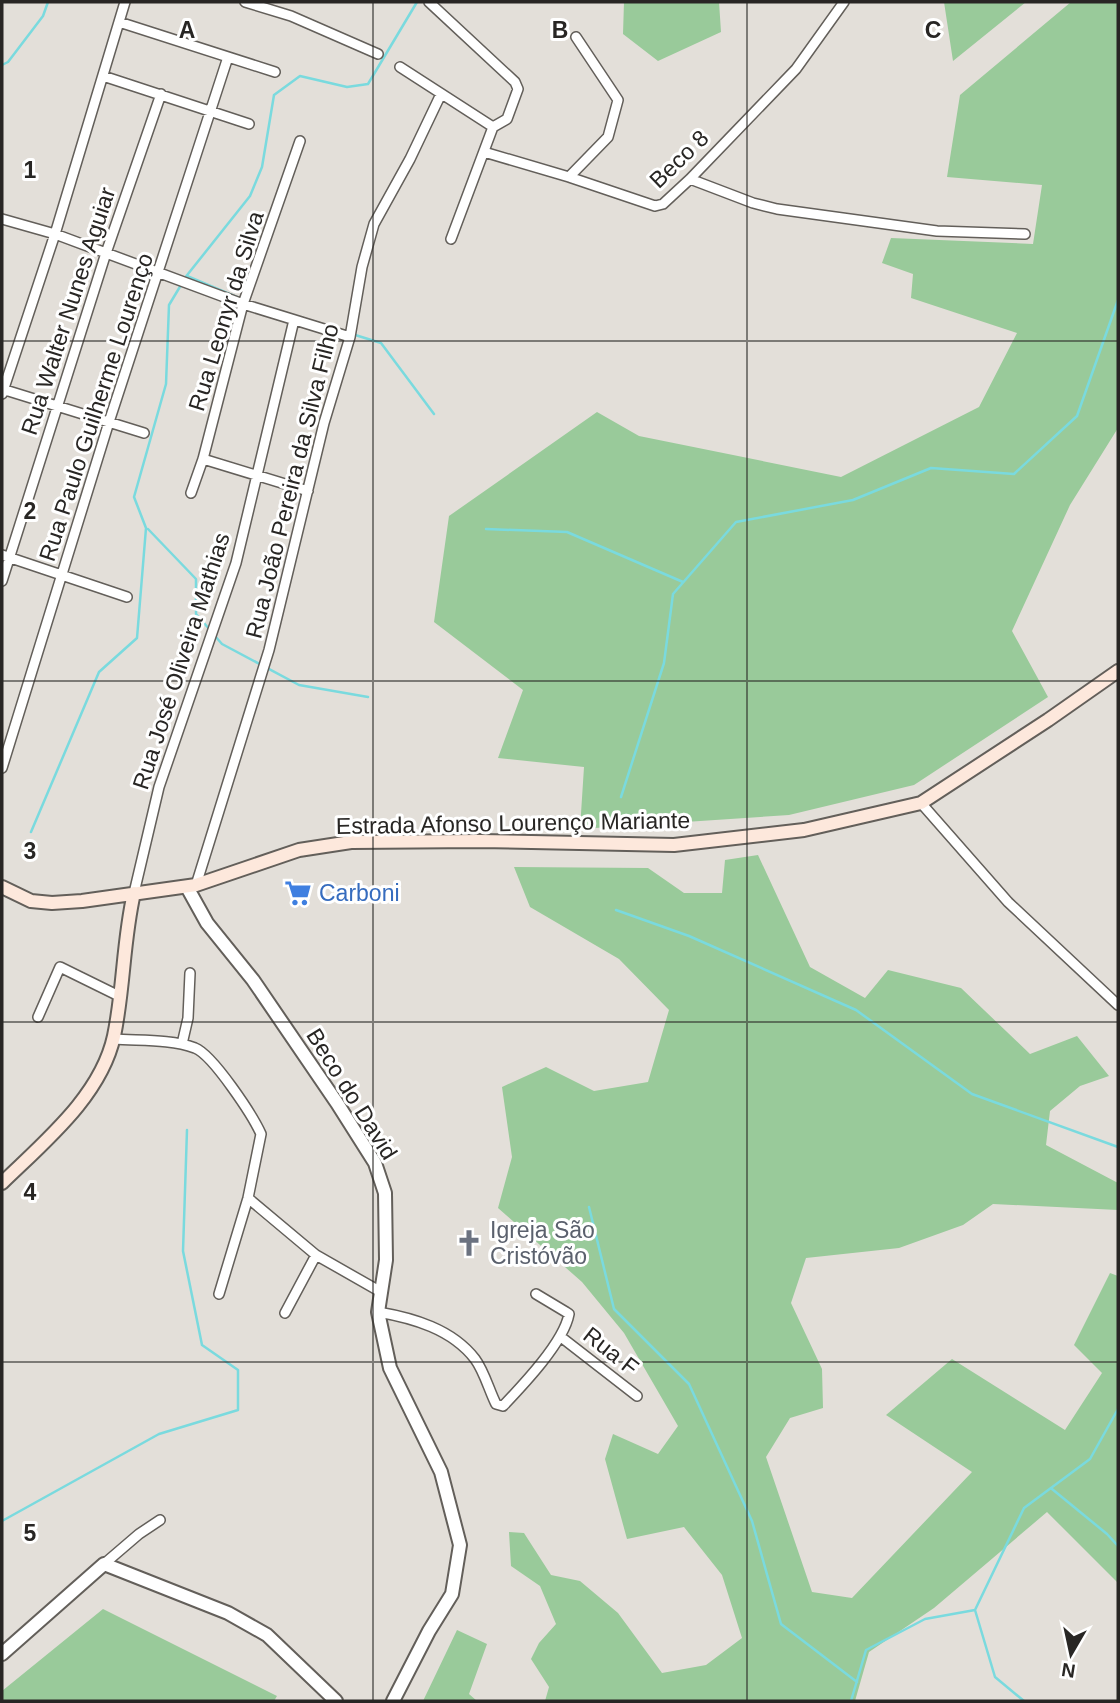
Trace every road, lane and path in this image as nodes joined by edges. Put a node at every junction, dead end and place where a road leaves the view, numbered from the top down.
1 (125, 2) edge
2 (245, 2) edge
3 (429, 2) edge
4 (844, 2) edge
5 (119, 23) junction
6 (576, 37) dead end
7 (377, 54) dead end
8 (228, 57) junction
9 (400, 67) dead end
10 (275, 72) dead end
11 (103, 76) junction
12 (161, 94) junction
13 (441, 94) junction
14 (212, 110) junction
15 (248, 124) dead end
16 (493, 127) junction
17 (300, 141) dead end
18 (484, 152) junction
19 (569, 177) junction
20 (690, 179) junction
21 (2, 219) edge
22 (55, 234) junction
23 (1025, 234) dead end
24 (452, 239) dead end
25 (106, 253) junction
26 (159, 272) junction
27 (243, 304) junction
28 (294, 320) junction
29 (350, 337) junction
30 (2, 390) edge
31 (58, 406) junction
32 (109, 422) junction
33 (144, 433) dead end
34 (203, 459) junction
35 (255, 476) junction
36 (308, 491) junction
37 (191, 493) dead end
38 (6, 556) edge
39 (62, 576) junction
40 (2, 581) edge
41 (127, 597) dead end
42 (1118, 671) edge
43 (2, 768) edge
44 (920, 803) junction
45 (192, 886) junction
46 (2, 887) edge
47 (134, 893) junction
48 (190, 973) dead end
49 (121, 997) junction
50 (1118, 1005) edge
51 (38, 1017) dead end
52 (114, 1039) junction
53 (182, 1044) junction
54 (2, 1183) edge
55 (248, 1198) junction
56 (316, 1255) junction
57 (381, 1292) junction
58 (219, 1294) dead end
59 (536, 1294) dead end
60 (378, 1312) junction
61 (285, 1313) dead end
62 (561, 1337) junction
63 (637, 1396) dead end
64 (160, 1520) dead end
65 (104, 1564) junction
66 (2, 1654) edge
67 (336, 1701) edge
68 (393, 1701) edge

1 - 5 street
2 - 7 street
3 - 16 street
4 - 20 street, Beco 8
5 - 8 street
5 - 11 street
6 - 19 street
8 - 10 street
8 - 14 street, Rua Paulo Guilherme Lourenço
9 - 13 street
11 - 12 street
11 - 22 street
12 - 14 street
12 - 25 street, Rua Walter Nunes Aguiar
13 - 16 street
13 - 29 street, Rua João Pereira da Silva Filho
14 - 15 street
14 - 26 street, Rua Paulo Guilherme Lourenço
16 - 18 street
17 - 27 street, Rua Leonyr da Silva
18 - 19 street, Beco 8
18 - 24 street
19 - 20 street, Beco 8
20 - 23 street
21 - 22 street
22 - 25 street
22 - 30 street
25 - 26 street
25 - 31 street, Rua Walter Nunes Aguiar
26 - 27 street
26 - 32 street, Rua Paulo Guilherme Lourenço
27 - 28 street
27 - 34 street, Rua Leonyr da Silva
28 - 29 street
28 - 35 street, Rua José Oliveira Mathias
29 - 36 street, Rua João Pereira da Silva Filho
30 - 31 street
31 - 32 street
31 - 38 street, Rua Walter Nunes Aguiar
32 - 33 street
32 - 39 street, Rua Paulo Guilherme Lourenço
34 - 35 street
34 - 37 street, Rua Leonyr da Silva
35 - 36 street
35 - 47 street, Rua José Oliveira Mathias
36 - 45 street, Rua João Pereira da Silva Filho
38 - 39 street
38 - 40 street, Rua Walter Nunes Aguiar
39 - 41 street
39 - 43 street, Rua Paulo Guilherme Lourenço
42 - 44 main road, Estrada Afonso Lourenço Mariante
44 - 45 main road, Estrada Afonso Lourenço Mariante
44 - 50 street
45 - 47 main road, Estrada Afonso Lourenço Mariante
45 - 57 street, Beco do David
46 - 47 main road, Estrada Afonso Lourenço Mariante
47 - 49 main road
48 - 53 street
49 - 51 street
49 - 52 main road
52 - 53 street
52 - 54 main road
53 - 55 street
55 - 56 street
55 - 58 street
56 - 57 street
56 - 61 street
57 - 60 street, Beco do David
59 - 62 street
60 - 62 street
60 - 68 street, Beco do David
62 - 63 street, Rua F
64 - 65 street
65 - 66 street
65 - 67 street

